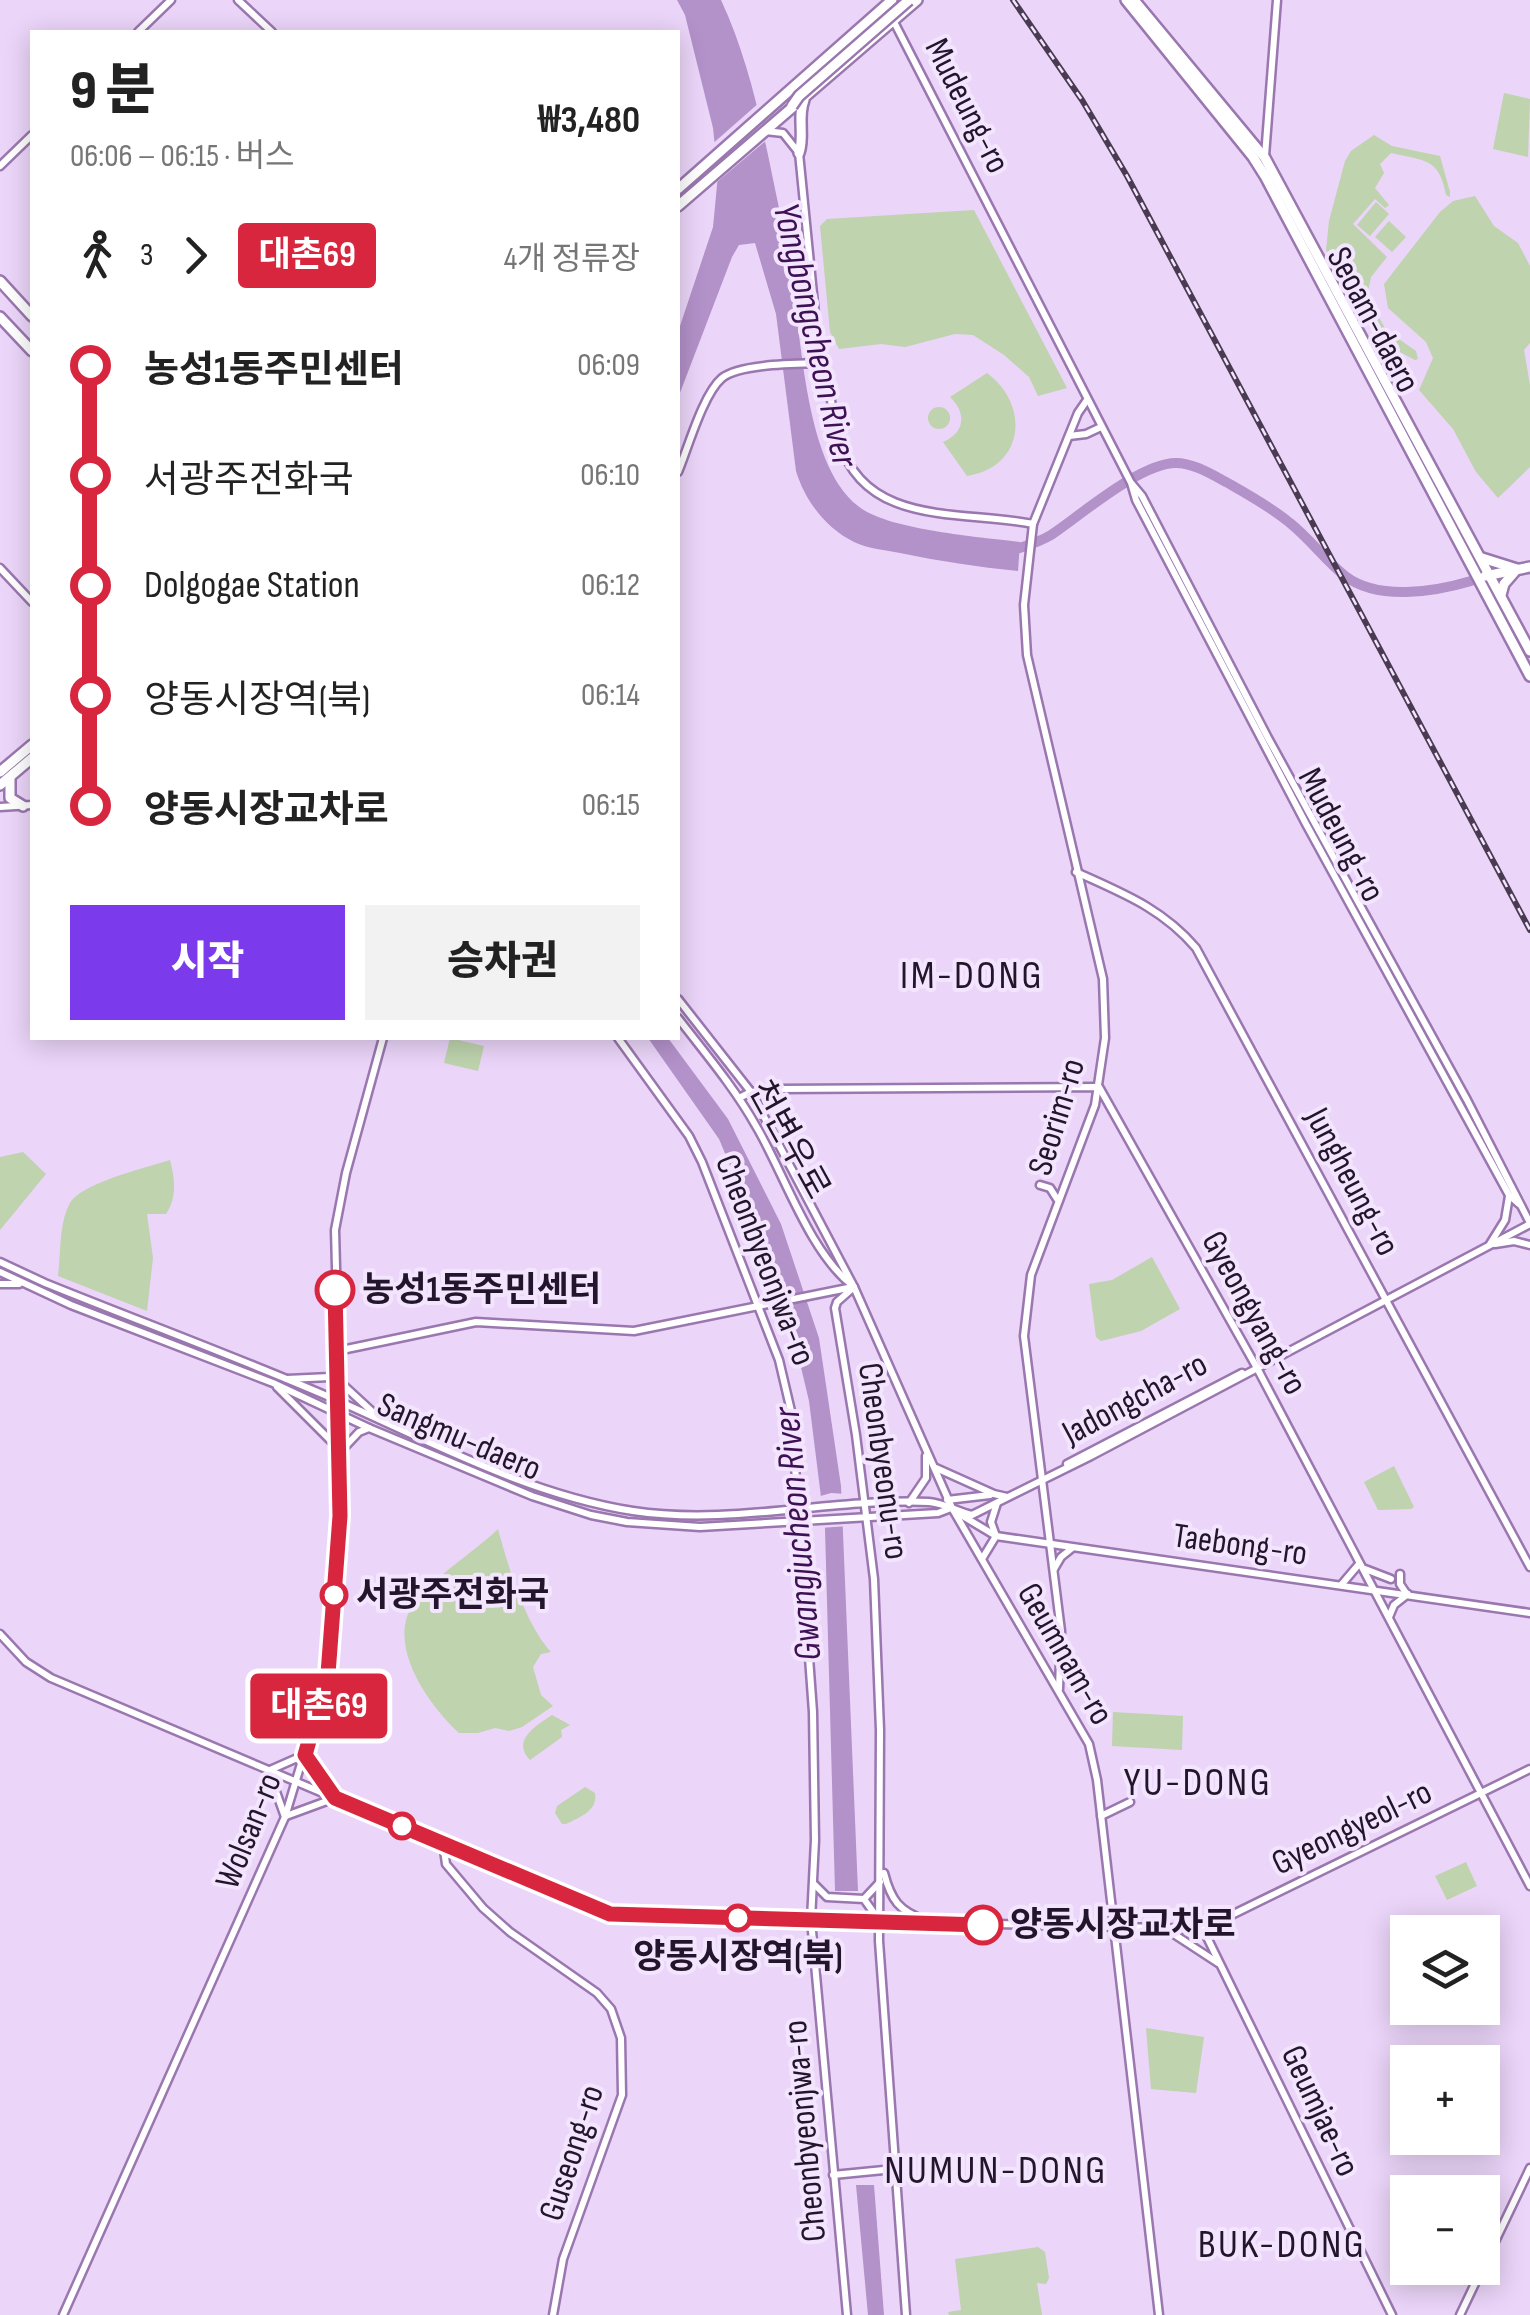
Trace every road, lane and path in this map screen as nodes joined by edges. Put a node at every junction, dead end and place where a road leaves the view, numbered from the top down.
1 (171, 0) edge
2 (238, 0) edge
3 (917, 0) edge
4 (1277, 0) edge
5 (884, 2) edge
6 (906, 3) edge
7 (1131, 3) edge
8 (894, 20) junction
9 (140, 30) edge
10 (270, 30) edge
11 (790, 92) junction
12 (804, 100) junction
13 (792, 106) junction
14 (759, 134) junction
15 (30, 136) edge
16 (798, 153) junction
17 (1265, 158) junction
18 (0, 166) edge
19 (680, 187) edge
20 (680, 204) edge
21 (0, 281) edge
22 (30, 314) edge
23 (0, 317) edge
24 (30, 349) edge
25 (825, 363) junction
26 (1086, 400) junction
27 (1101, 427) junction
28 (1069, 436) junction
29 (680, 467) edge
30 (1032, 526) junction
31 (1482, 559) junction
32 (1530, 567) edge
33 (0, 568) edge
34 (1517, 569) junction
35 (1493, 579) junction
36 (1480, 582) junction
37 (1501, 595) junction
38 (30, 600) edge
39 (1530, 652) edge
40 (1530, 676) edge
41 (30, 747) edge
42 (30, 759) edge
43 (5, 774) edge
44 (0, 785) edge
45 (0, 806) edge
46 (28, 806) edge
47 (11, 807) junction
48 (0, 814) edge
49 (1076, 872) junction
50 (680, 1002) edge
51 (680, 1021) edge
52 (382, 1040) edge
53 (619, 1040) edge
54 (1099, 1087) junction
55 (750, 1092) junction
56 (739, 1098) junction
57 (1040, 1185) dead end
58 (1512, 1193) junction
59 (1530, 1199) edge
60 (1057, 1204) junction
61 (1530, 1224) edge
62 (1489, 1245) junction
63 (1530, 1246) edge
64 (0, 1262) edge
65 (0, 1272) edge
66 (0, 1284) edge
67 (23, 1284) junction
68 (854, 1287) junction
69 (1387, 1299) junction
70 (758, 1308) junction
71 (338, 1351) junction
72 (1257, 1368) junction
73 (338, 1369) junction
74 (286, 1379) junction
75 (338, 1380) junction
76 (273, 1383) junction
77 (338, 1401) junction
78 (339, 1413) junction
79 (387, 1425) junction
80 (370, 1428) junction
81 (926, 1450) junction
82 (341, 1451) junction
83 (934, 1467) junction
84 (1040, 1482) junction
85 (994, 1494) junction
86 (1009, 1497) junction
87 (909, 1504) junction
88 (950, 1504) junction
89 (997, 1504) junction
90 (866, 1505) junction
91 (803, 1510) junction
92 (867, 1517) junction
93 (803, 1522) junction
94 (996, 1536) junction
95 (1050, 1545) junction
96 (1072, 1548) junction
97 (982, 1560) junction
98 (1361, 1565) junction
99 (1530, 1567) edge
100 (1053, 1570) junction
101 (1400, 1574) dead end
102 (1391, 1579) dead end
103 (1342, 1584) junction
104 (1374, 1589) junction
105 (1407, 1594) junction
106 (1530, 1613) edge
107 (1389, 1618) junction
108 (0, 1634) edge
109 (4, 1644) edge
110 (1059, 1690) junction
111 (305, 1755) junction
112 (1530, 1770) edge
113 (269, 1771) junction
114 (298, 1783) junction
115 (1481, 1793) junction
116 (335, 1798) junction
117 (1130, 1802) dead end
118 (1101, 1816) junction
119 (285, 1817) junction
120 (443, 1843) junction
121 (881, 1860) junction
122 (882, 1879) junction
123 (813, 1884) junction
124 (1530, 1886) edge
125 (864, 1899) junction
126 (811, 1920) junction
127 (874, 1922) junction
128 (936, 1923) junction
129 (1112, 1926) junction
130 (1165, 1928) junction
131 (1203, 1929) junction
132 (1222, 1966) junction
133 (1530, 2168) edge
134 (894, 2169) junction
135 (833, 2175) junction
136 (64, 2315) edge
137 (553, 2315) edge
138 (848, 2315) edge
139 (906, 2315) edge
140 (1160, 2315) edge
141 (1392, 2315) edge
142 (1460, 2315) edge

1 - 9 street
2 - 10 street
3 - 6 main road, bridge
4 - 17 street
5 - 8 street, Mudeung-ro
5 - 11 main road
6 - 8 main road
6 - 11 main road, bridge
6 - 13 main road, bridge
7 - 17 main road, Seoam-daero
7 - 36 main road, Seoam-daero
8 - 12 main road
8 - 26 street, Mudeung-ro
11 - 19 main road
12 - 13 main road
12 - 16 main road
13 - 14 main road
14 - 16 street
14 - 20 main road
15 - 18 street
16 - 25 street
17 - 31 main road, Seoam-daero
21 - 22 main road
23 - 24 main road
25 - 29 street
25 - 30 street
26 - 27 street, Mudeung-ro
26 - 28 street
27 - 28 street
27 - 58 street, Mudeung-ro
28 - 30 street
30 - 49 street, Seorim-ro
31 - 34 main road
31 - 35 main road, Seoam-daero
32 - 34 main road
33 - 38 street
34 - 35 main road
34 - 37 main road
35 - 36 main road
35 - 37 main road, Seoam-daero
36 - 40 main road, Seoam-daero
37 - 39 main road, Seoam-daero
41 - 43 main road
42 - 43 main road
43 - 44 main road
43 - 46 main road
45 - 47 street
46 - 47 street
47 - 48 street
49 - 54 street, Seorim-ro
49 - 69 street, Jungheung-ro
50 - 55 street
51 - 56 street, 천변우로
52 - 71 street, Wolsan-ro
53 - 70 street, Cheonbyeonjwa-ro
54 - 55 street
54 - 60 street, Seorim-ro
54 - 72 street, Gyeongyang-ro
55 - 56 street
55 - 68 street
56 - 68 street, 천변우로
57 - 60 street
58 - 59 street
58 - 61 street, Mudeung-ro
58 - 62 street
60 - 84 street, Seorim-ro
61 - 62 street, Jadongcha-ro
62 - 63 street
62 - 69 street, Jadongcha-ro
64 - 74 street, Sangmu-daero
65 - 67 street, Sangmu-daero
66 - 67 street
67 - 76 street, Sangmu-daero
68 - 70 street
68 - 81 street, Geumnam-ro
68 - 90 street, Cheonbyeonu-ro
69 - 72 street, Jadongcha-ro
69 - 99 street, Jungheung-ro
70 - 71 street
70 - 91 street, Cheonbyeonjwa-ro
71 - 73 street, Wolsan-ro
72 - 84 street, Jadongcha-ro
72 - 98 street, Gyeongyang-ro
73 - 74 street
73 - 75 street, Wolsan-ro
74 - 77 street, Sangmu-daero
75 - 77 street, Wolsan-ro
75 - 79 street
76 - 78 street, Sangmu-daero
76 - 82 street
77 - 78 street, Wolsan-ro
77 - 79 street, Sangmu-daero
78 - 80 street, Sangmu-daero
78 - 82 street, Wolsan-ro
79 - 91 street, Sangmu-daero
80 - 82 street
80 - 93 street, Sangmu-daero
81 - 83 street, Geumnam-ro
81 - 87 street
82 - 111 street, Wolsan-ro
83 - 85 street
83 - 88 street, Geumnam-ro
84 - 86 street, Jadongcha-ro
84 - 95 street, Seorim-ro
85 - 86 street
85 - 88 street
86 - 89 street, Jadongcha-ro
87 - 88 street
87 - 90 street
88 - 89 street, Jadongcha-ro
88 - 92 street
88 - 94 street, Taebong-ro
88 - 97 street, Geumnam-ro
89 - 94 street
90 - 91 street, Sangmu-daero
90 - 92 street, Cheonbyeonu-ro
91 - 93 street, Cheonbyeonjwa-ro
92 - 93 street, Sangmu-daero
92 - 121 street, Cheonbyeonu-ro
93 - 123 street, Cheonbyeonjwa-ro
94 - 95 street, Taebong-ro
94 - 97 street
95 - 96 street, Taebong-ro
95 - 100 street, Seorim-ro
96 - 100 street
96 - 103 street, Taebong-ro
97 - 110 street, Geumnam-ro
98 - 102 street
98 - 103 street
98 - 104 street, Gyeongyang-ro
100 - 110 street, Seorim-ro
101 - 105 street
103 - 104 street, Taebong-ro
104 - 105 street, Taebong-ro
104 - 107 street, Gyeongyang-ro
105 - 106 street, Taebong-ro
105 - 107 street
107 - 115 street, Gyeongyang-ro
108 - 109 street, Gyeongyeol-ro
109 - 113 street, Gyeongyeol-ro
110 - 118 street, Geumnam-ro
111 - 113 street
111 - 114 street, Wolsan-ro
111 - 116 street
112 - 115 street, Gyeongyeol-ro
113 - 114 street, Gyeongyeol-ro
113 - 119 street
114 - 116 street, Gyeongyeol-ro
114 - 119 street, Wolsan-ro
115 - 124 street, Gyeongyang-ro
115 - 131 street, Gyeongyeol-ro
116 - 119 street
116 - 120 street, Gyeongyeol-ro
117 - 118 street
118 - 129 street, Geumnam-ro
119 - 136 street, Wolsan-ro
120 - 126 street, Gyeongyeol-ro
120 - 137 street, Guseong-ro
121 - 122 street, Cheonbyeonu-ro
121 - 128 street
122 - 125 street
122 - 127 street, Cheonbyeonu-ro
123 - 125 street
123 - 126 street, Cheonbyeonjwa-ro
125 - 127 street
126 - 127 street, Gyeongyeol-ro, bridge
126 - 135 street, Cheonbyeonjwa-ro
127 - 128 street, Gyeongyeol-ro
127 - 134 street, Cheonbyeonu-ro
128 - 129 street, Gyeongyeol-ro
129 - 130 street, Gyeongyeol-ro
129 - 140 street, Geumnam-ro
130 - 131 street, Gyeongyeol-ro
130 - 132 street
131 - 132 street, Geumjae-ro
132 - 141 street, Geumjae-ro
133 - 142 street
134 - 135 street
134 - 139 street, Cheonbyeonu-ro
135 - 138 street, Cheonbyeonjwa-ro

